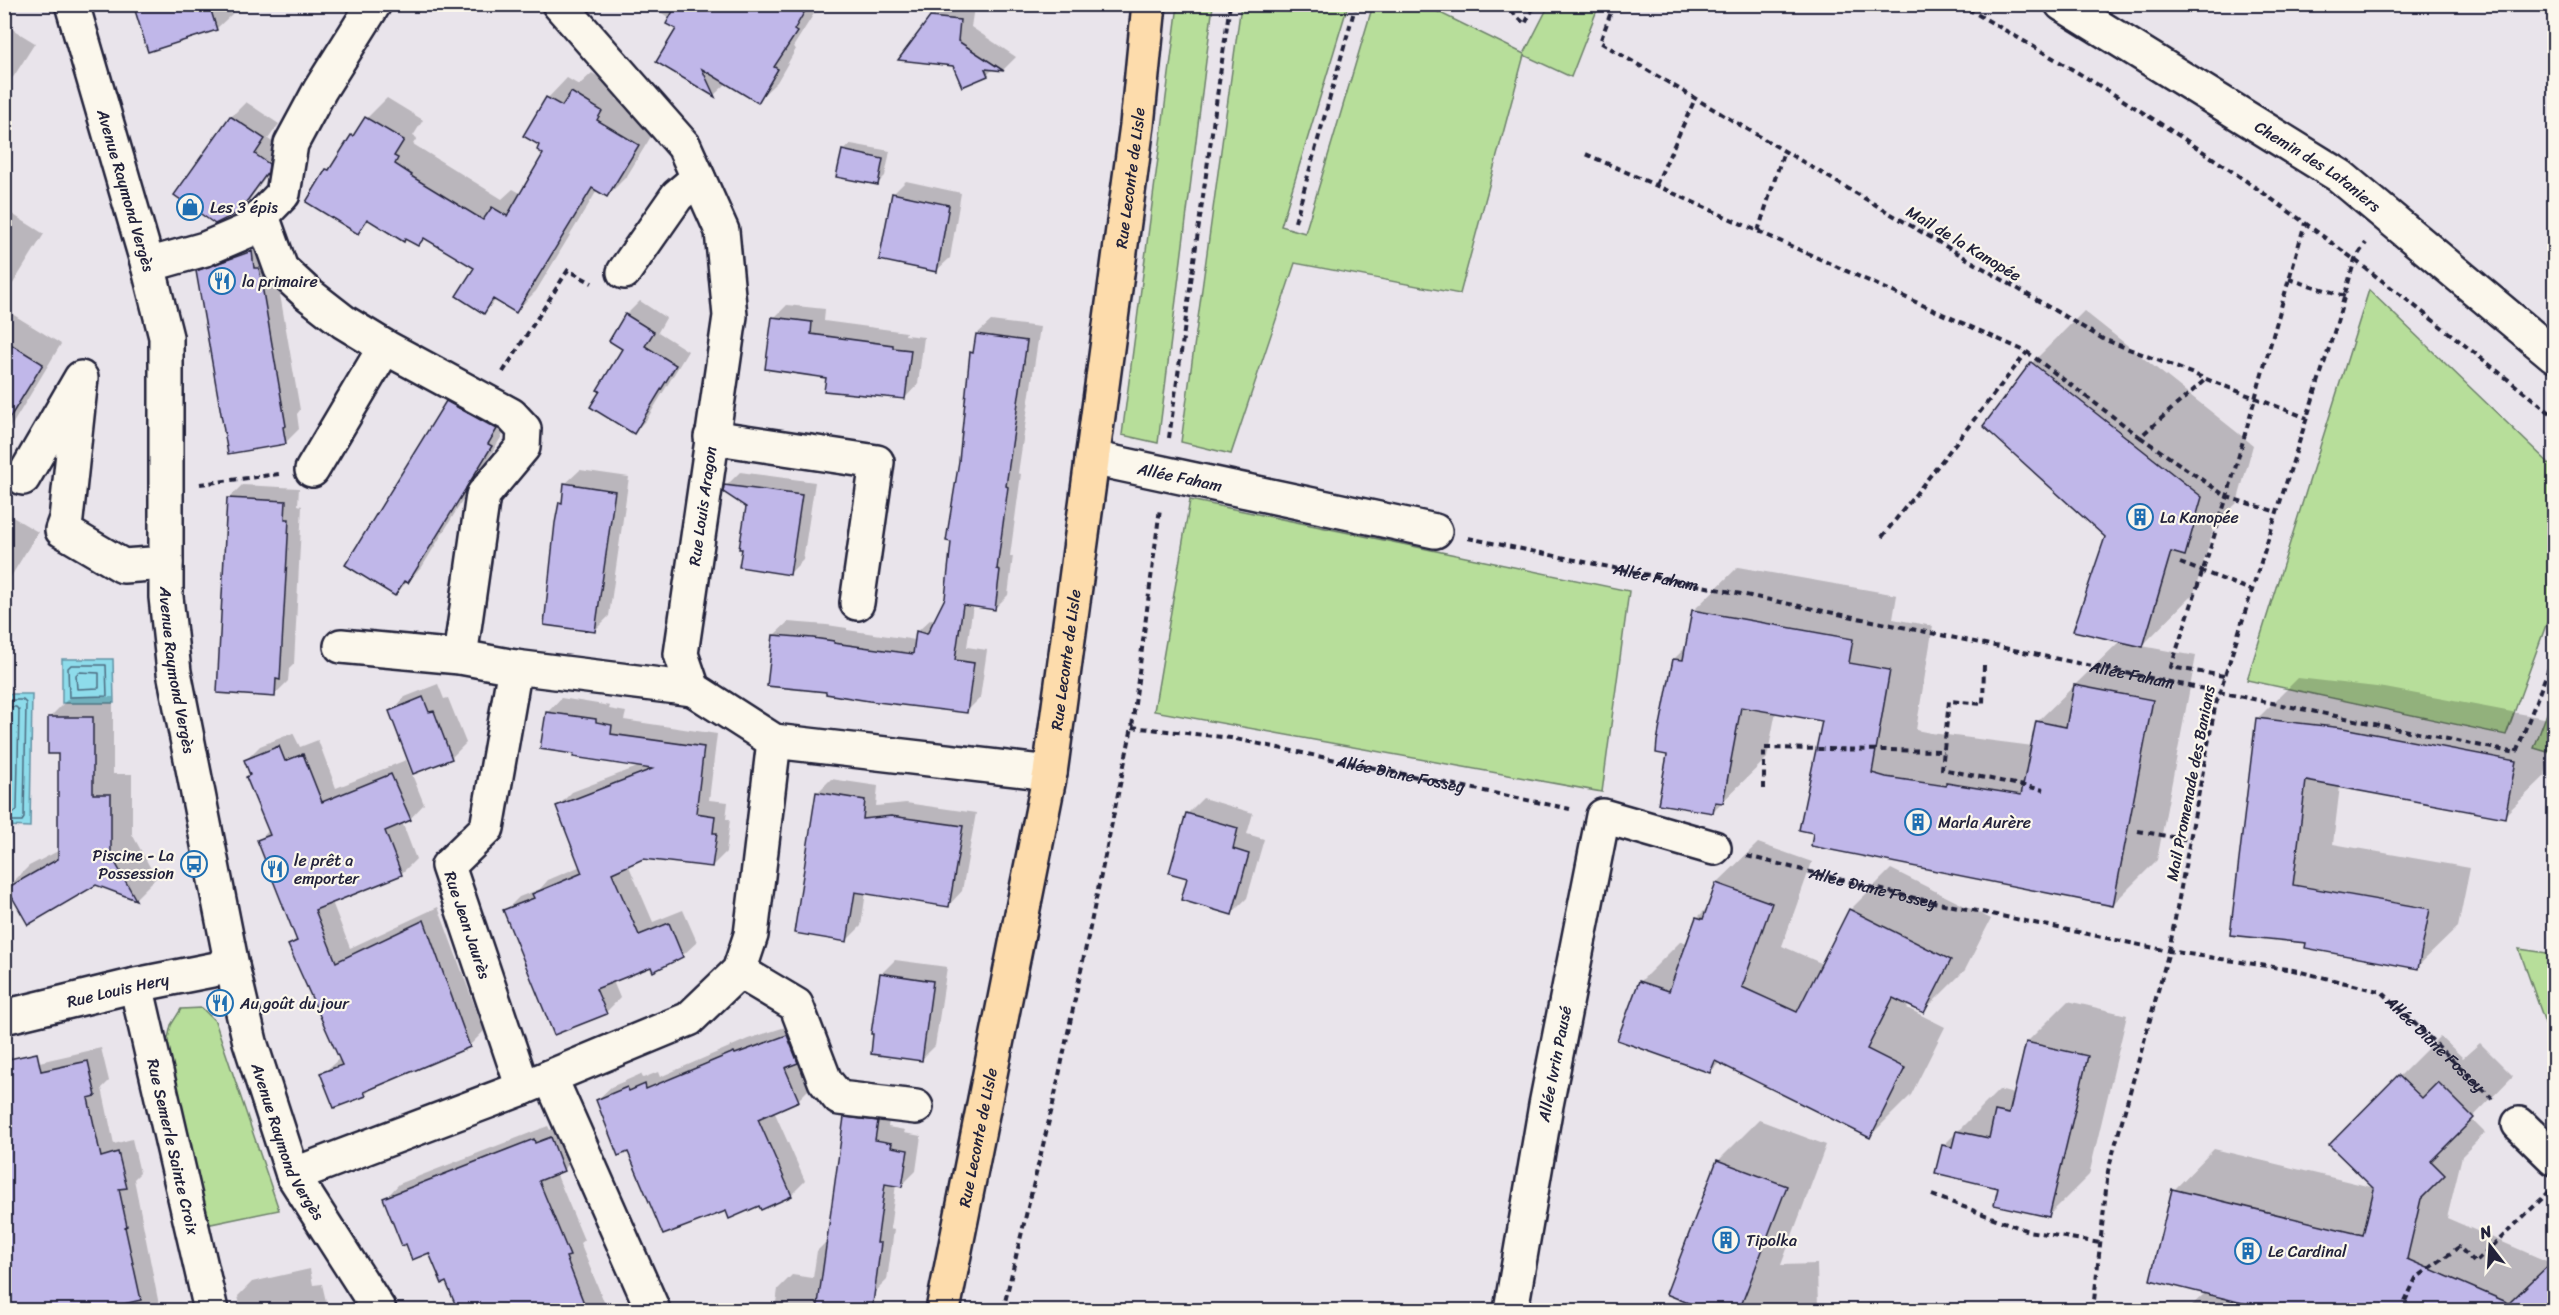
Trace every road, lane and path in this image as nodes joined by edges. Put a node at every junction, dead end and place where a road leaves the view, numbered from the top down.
1 (72, 4) edge
2 (374, 4) edge
3 (559, 4) edge
4 (1149, 4) edge
5 (1230, 4) edge
6 (1356, 4) edge
7 (1503, 4) edge
8 (1534, 4) edge
9 (1614, 4) edge
10 (1959, 4) edge
11 (2062, 4) edge
12 (1695, 99) junction
13 (1784, 151) junction
14 (1586, 154) dead end
15 (698, 178) junction
16 (1656, 185) junction
17 (262, 216) junction
18 (1295, 222) dead end
19 (2305, 224) junction
20 (1758, 231) junction
21 (2369, 239) dead end
22 (2355, 259) junction
23 (148, 265) junction
24 (624, 272) joint
25 (2289, 279) junction
26 (2344, 296) junction
27 (385, 347) junction
28 (2027, 352) junction
29 (2554, 355) edge
30 (2206, 379) junction
31 (2256, 398) junction
32 (485, 400) junction
33 (2554, 416) edge
34 (2307, 418) junction
35 (711, 437) junction
36 (2140, 437) junction
37 (1092, 458) junction
38 (312, 470) joint
39 (1165, 473) junction
40 (23, 478) dead end
41 (165, 488) junction
42 (2227, 496) junction
43 (2277, 512) junction
44 (1435, 531) joint
45 (1882, 537) dead end
46 (166, 563) junction
47 (2180, 563) dead end
48 (2203, 571) junction
49 (2251, 590) junction
50 (857, 603) dead end
51 (341, 646) dead end
52 (2554, 655) edge
53 (459, 657) junction
54 (1984, 665) dead end
55 (515, 667) junction
56 (2224, 676) junction
57 (693, 689) junction
58 (2220, 690) junction
59 (1132, 727) junction
60 (774, 741) junction
61 (1944, 751) junction
62 (1050, 773) junction
63 (1764, 789) dead end
64 (2044, 790) dead end
65 (1603, 816) junction
66 (2138, 831) dead end
67 (2190, 840) junction
68 (1714, 848) joint
69 (2169, 951) junction
70 (232, 966) junction
71 (739, 970) junction
72 (136, 985) junction
73 (4, 1017) edge
74 (537, 1082) junction
75 (916, 1107) dead end
76 (2519, 1124) joint
77 (2554, 1158) edge
78 (293, 1175) junction
79 (2554, 1186) edge
80 (1932, 1195) dead end
81 (2100, 1243) junction
82 (2405, 1302) dead end
83 (210, 1311) edge
84 (379, 1311) edge
85 (653, 1311) edge
86 (943, 1311) edge
87 (1003, 1311) edge
88 (1511, 1311) edge
89 (2092, 1311) edge

1 - 23 street, Avenue Raymond Vergès
2 - 17 street
3 - 15 street, Rue Louis Aragon
4 - 37 main road, Rue Leconte de Lisle
5 - 39 path
6 - 18 path
7 - 8 path
9 - 12 path, Mail de la Kanopée
10 - 19 path
11 - 29 street, Chemin des Lataniers
12 - 13 path, Mail de la Kanopée
12 - 16 path
13 - 20 path
13 - 30 path, Mail de la Kanopée
14 - 16 path
15 - 24 street
15 - 35 street, Rue Louis Aragon
16 - 20 path
17 - 23 street
17 - 27 street
19 - 22 path
19 - 25 path
20 - 28 path
21 - 22 path, Mail Promenade des Banians
22 - 26 path, Mail Promenade des Banians
22 - 33 path
23 - 41 street, Avenue Raymond Vergès
24 - 32 path
25 - 26 path
25 - 31 path
26 - 34 path, Mail Promenade des Banians
27 - 32 street
27 - 38 street
28 - 36 path
28 - 45 path
30 - 31 path, Mail de la Kanopée
30 - 36 path
31 - 34 path, Mail de la Kanopée
31 - 42 path
32 - 53 street
34 - 43 path, Mail Promenade des Banians
35 - 50 street
35 - 57 street, Rue Louis Aragon
36 - 42 path
37 - 39 street, Allée Faham
37 - 62 main road, Rue Leconte de Lisle
38 - 41 path
39 - 44 street, Allée Faham
39 - 59 path
40 - 46 street
41 - 46 street, Avenue Raymond Vergès
42 - 43 path
42 - 48 path
43 - 49 path, Mail Promenade des Banians
44 - 58 path, Allée Faham
46 - 70 street, Avenue Raymond Vergès
47 - 48 path
48 - 49 path
48 - 56 path
49 - 56 path, Mail Promenade des Banians
51 - 53 street
52 - 58 path, Allée Faham
53 - 55 street
54 - 61 path
55 - 57 street
55 - 74 street, Rue Jean Jaurès
56 - 58 path, Mail Promenade des Banians
57 - 60 street
58 - 67 path, Mail Promenade des Banians
59 - 65 path, Allée Diane Fossey
59 - 87 path
60 - 62 street
60 - 71 street
61 - 63 path
61 - 64 path
62 - 86 main road, Rue Leconte de Lisle
65 - 68 street
65 - 88 street, Allée Ivrin Pausé
66 - 67 path
67 - 69 path, Mail Promenade des Banians
68 - 69 path, Allée Diane Fossey
69 - 76 path, Allée Diane Fossey
69 - 81 path, Mail Promenade des Banians
70 - 72 street, Rue Louis Hery
70 - 78 street, Avenue Raymond Vergès
71 - 74 street
71 - 75 street
72 - 73 street, Rue Louis Hery
72 - 83 street, Rue Semerle Sainte Croix
74 - 78 street
74 - 85 street, Rue Jean Jaurès
76 - 77 street
78 - 84 street, Avenue Raymond Vergès
79 - 82 path
80 - 81 path
81 - 89 path, Mail Promenade des Banians

